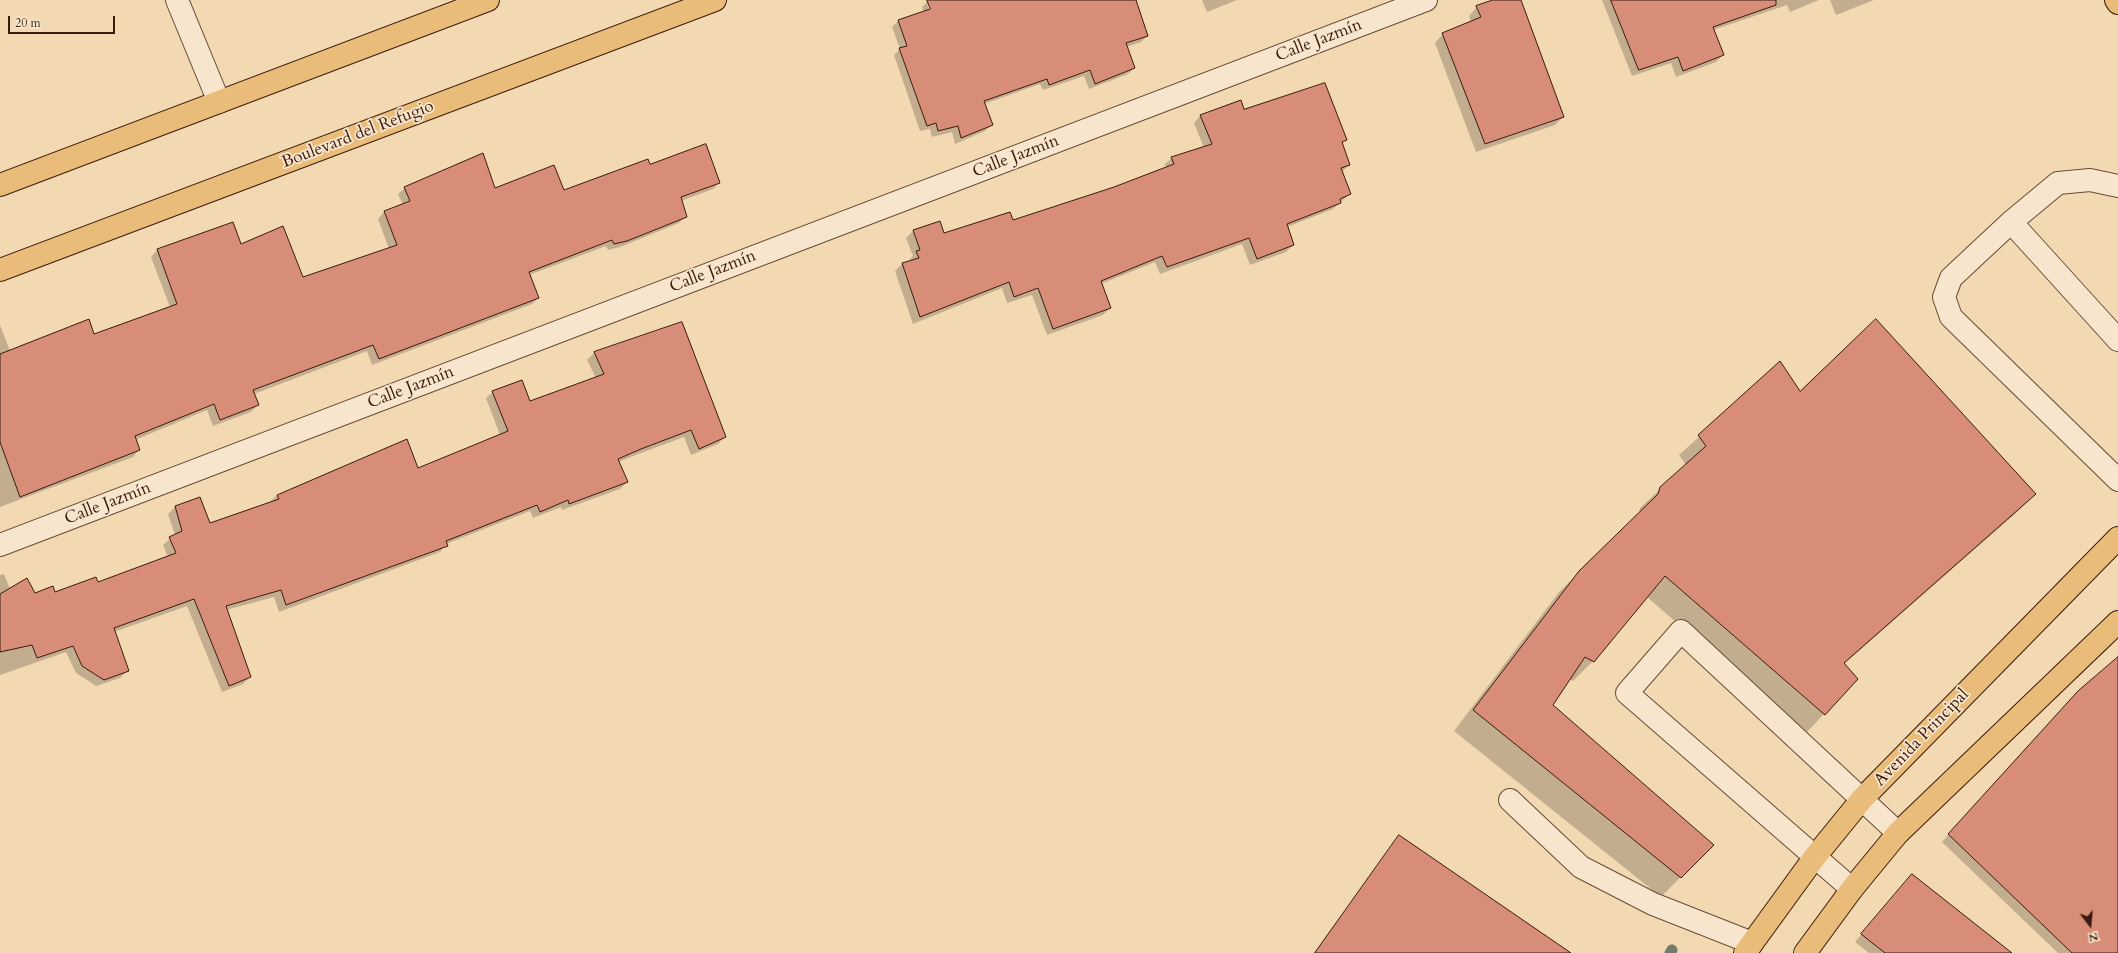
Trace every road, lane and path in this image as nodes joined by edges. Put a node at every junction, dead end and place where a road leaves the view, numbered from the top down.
1 (177, 0) edge
2 (488, 0) edge
3 (715, 0) edge
4 (1426, 0) edge
5 (2116, 0) edge
6 (2118, 3) edge
7 (220, 102) junction
8 (0, 185) edge
9 (2118, 186) edge
10 (2011, 222) junction
11 (0, 270) edge
12 (2118, 340) edge
13 (2116, 474) edge
14 (2118, 538) edge
15 (0, 545) edge
16 (2118, 622) edge
17 (1862, 799) junction
18 (1510, 800) dead end
19 (1898, 833) junction
20 (1814, 858) junction
21 (1852, 889) junction
22 (1748, 948) edge
23 (1805, 953) edge

1 - 7 street
2 - 7 main road
3 - 11 main road, Boulevard del Refugio
4 - 15 street, Calle Jazmín
5 - 6 main road
7 - 8 main road
9 - 10 street
10 - 12 street
10 - 13 street
14 - 17 main road, Avenida Principal
16 - 19 main road
17 - 19 street
17 - 20 main road, Avenida Principal
17 - 20 street
18 - 22 street
19 - 21 main road
20 - 21 street
20 - 22 main road, Avenida Principal
21 - 23 main road

